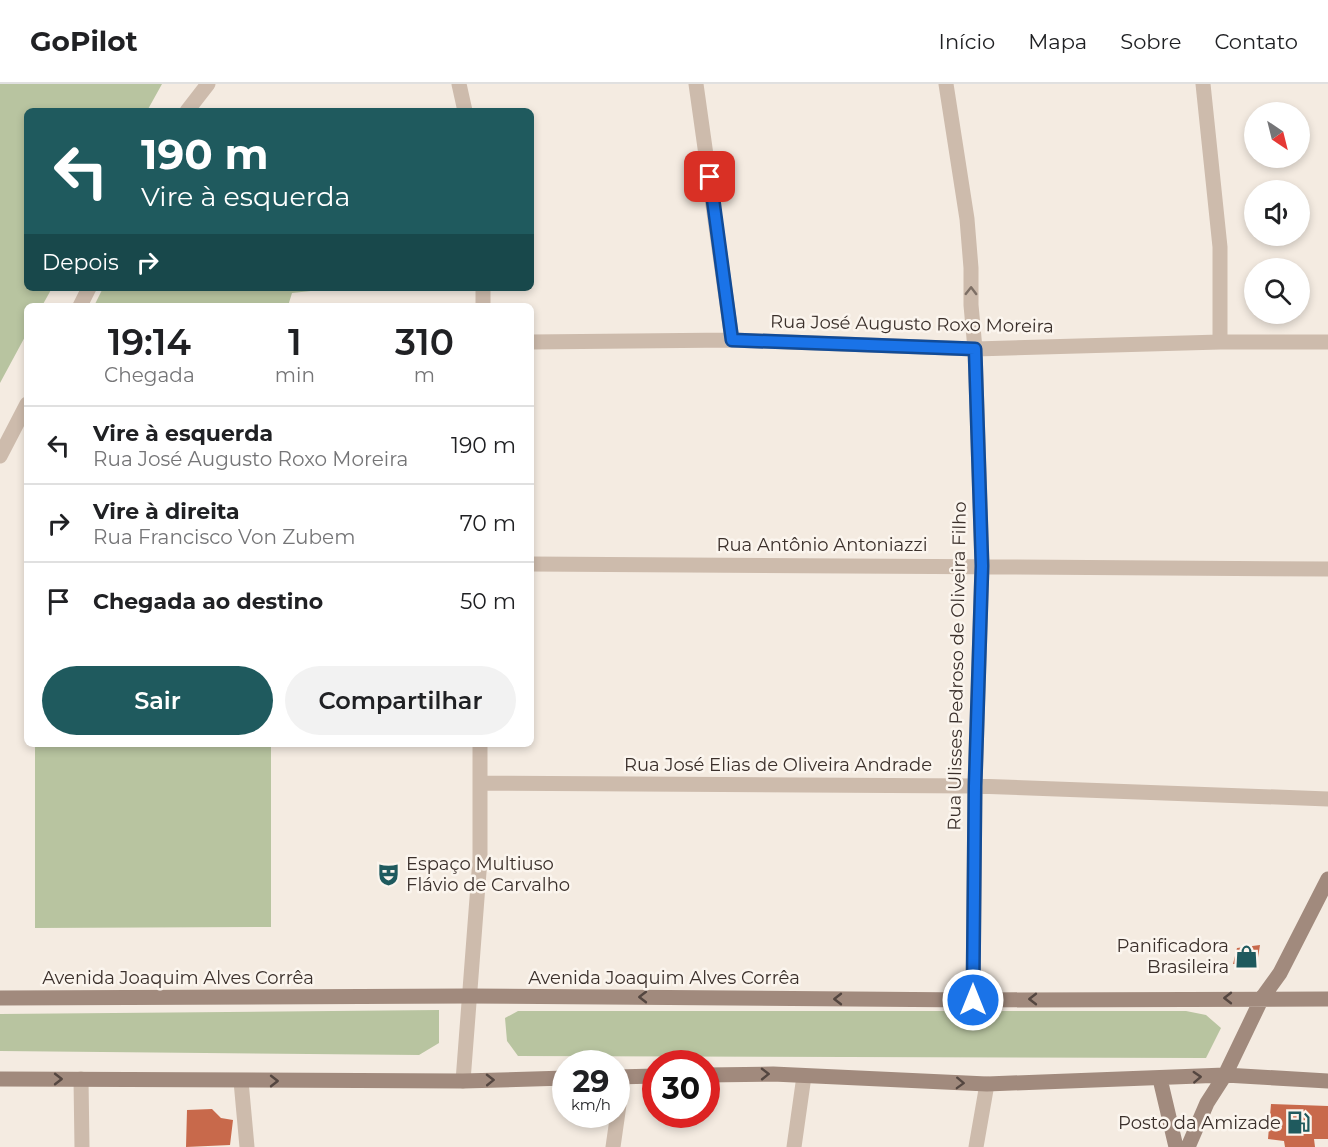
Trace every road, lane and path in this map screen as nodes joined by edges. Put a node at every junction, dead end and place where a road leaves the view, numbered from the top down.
1 (208, 84) edge
2 (459, 84) edge
3 (696, 84) edge
4 (946, 84) edge
5 (1203, 84) edge
6 (189, 108) edge
7 (464, 108) edge
8 (732, 340) junction
9 (534, 342) edge
10 (1220, 342) junction
11 (1328, 342) edge
12 (975, 349) junction
13 (24, 410) edge
14 (0, 456) edge
15 (534, 564) edge
16 (982, 566) junction
17 (1328, 569) edge
18 (480, 747) edge
19 (480, 783) junction
20 (975, 786) junction
21 (1328, 799) edge
22 (1328, 879) edge
23 (468, 996) junction
24 (0, 998) edge
25 (1262, 998) junction
26 (1328, 999) edge
27 (973, 1000) junction
28 (720, 1075) edge
29 (1225, 1075) junction
30 (804, 1076) junction
31 (552, 1078) edge
32 (0, 1079) edge
33 (81, 1079) junction
34 (1160, 1079) junction
35 (241, 1081) junction
36 (463, 1081) junction
37 (1328, 1081) edge
38 (987, 1084) junction
39 (615, 1128) edge
40 (82, 1147) edge
41 (246, 1147) edge
42 (613, 1147) edge
43 (794, 1147) edge
44 (976, 1147) edge
45 (1176, 1147) edge
46 (1188, 1147) edge

1 - 6 street
2 - 7 street
3 - 8 street
12 -> 4 street, Rua Ulisses Pedroso de Oliveira Filho
5 - 10 street
8 - 9 street, Rua José Augusto Roxo Moreira
8 - 12 street, Rua José Augusto Roxo Moreira
10 - 11 street, Rua José Augusto Roxo Moreira
10 - 12 street, Rua José Augusto Roxo Moreira
12 - 16 street, Rua Ulisses Pedroso de Oliveira Filho
13 - 14 street
15 - 16 street, Rua Antônio Antoniazzi
16 - 17 street, Rua Antônio Antoniazzi
16 - 20 street, Rua Ulisses Pedroso de Oliveira Filho
18 - 19 street
19 - 20 street, Rua José Elias de Oliveira Andrade
19 - 23 street
20 - 21 street, Rua José Elias de Oliveira Andrade
20 - 27 street, Rua Ulisses Pedroso de Oliveira Filho
22 - 25 main road
23 - 24 main road, Avenida Joaquim Alves Corrêa
27 -> 23 main road, Avenida Joaquim Alves Corrêa
23 - 36 street
25 - 26 main road, Avenida Joaquim Alves Corrêa
25 -> 27 main road, Avenida Joaquim Alves Corrêa
25 - 29 main road
28 -> 30 main road
34 -> 29 main road
29 - 37 main road
29 - 46 main road
30 -> 38 main road
30 - 43 street
36 -> 31 main road
32 -> 33 main road
33 - 35 main road
33 - 40 street
34 - 38 main road
34 - 45 main road
35 -> 36 main road
35 - 41 street
38 - 44 street
39 - 42 street

